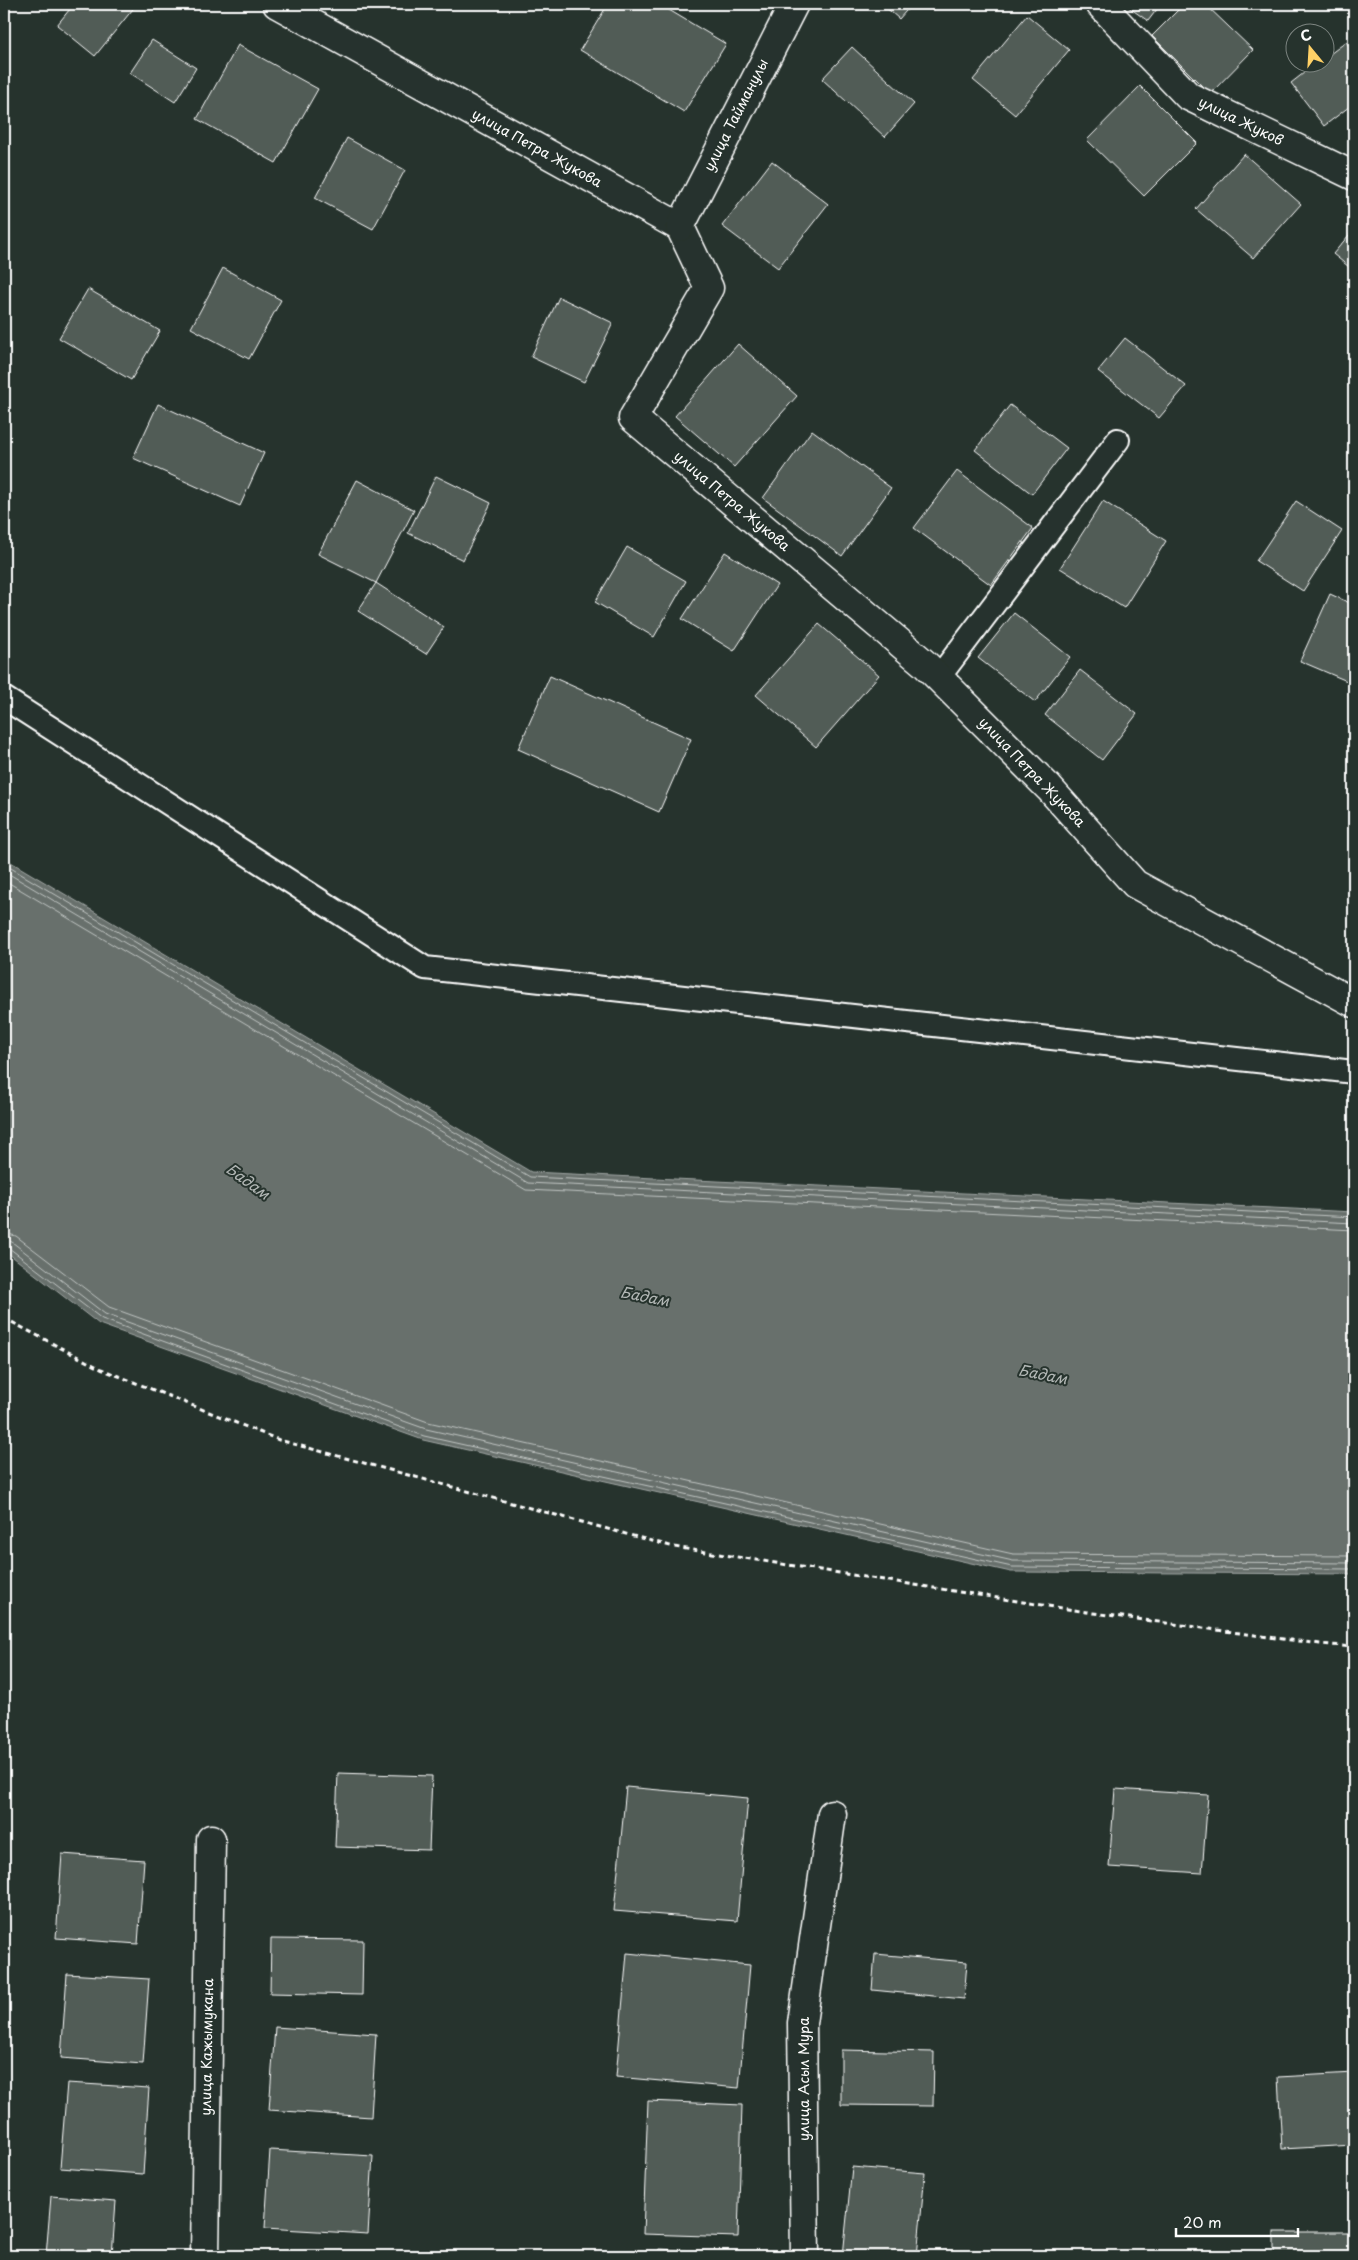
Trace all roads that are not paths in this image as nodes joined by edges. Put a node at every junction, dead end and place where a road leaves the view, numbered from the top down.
1 (277, 4) edge
2 (794, 4) edge
3 (1100, 4) edge
4 (1354, 176) edge
5 (680, 227) junction
6 (1118, 440) dead end
7 (939, 677) junction
8 (4, 698) edge
9 (1354, 1003) edge
10 (1354, 1072) edge
11 (832, 1814) dead end
12 (211, 1839) dead end
13 (205, 2256) edge
14 (805, 2256) edge

1 - 5 street, улица Петра Жукова
2 - 5 street, улица Тайманулы
3 - 4 street, улица Жуков
5 - 7 street, улица Петра Жукова
6 - 7 lane
7 - 9 street, улица Петра Жукова
8 - 10 lane
11 - 14 street, улица Асыл Мура
12 - 13 street, улица Кажымукана

